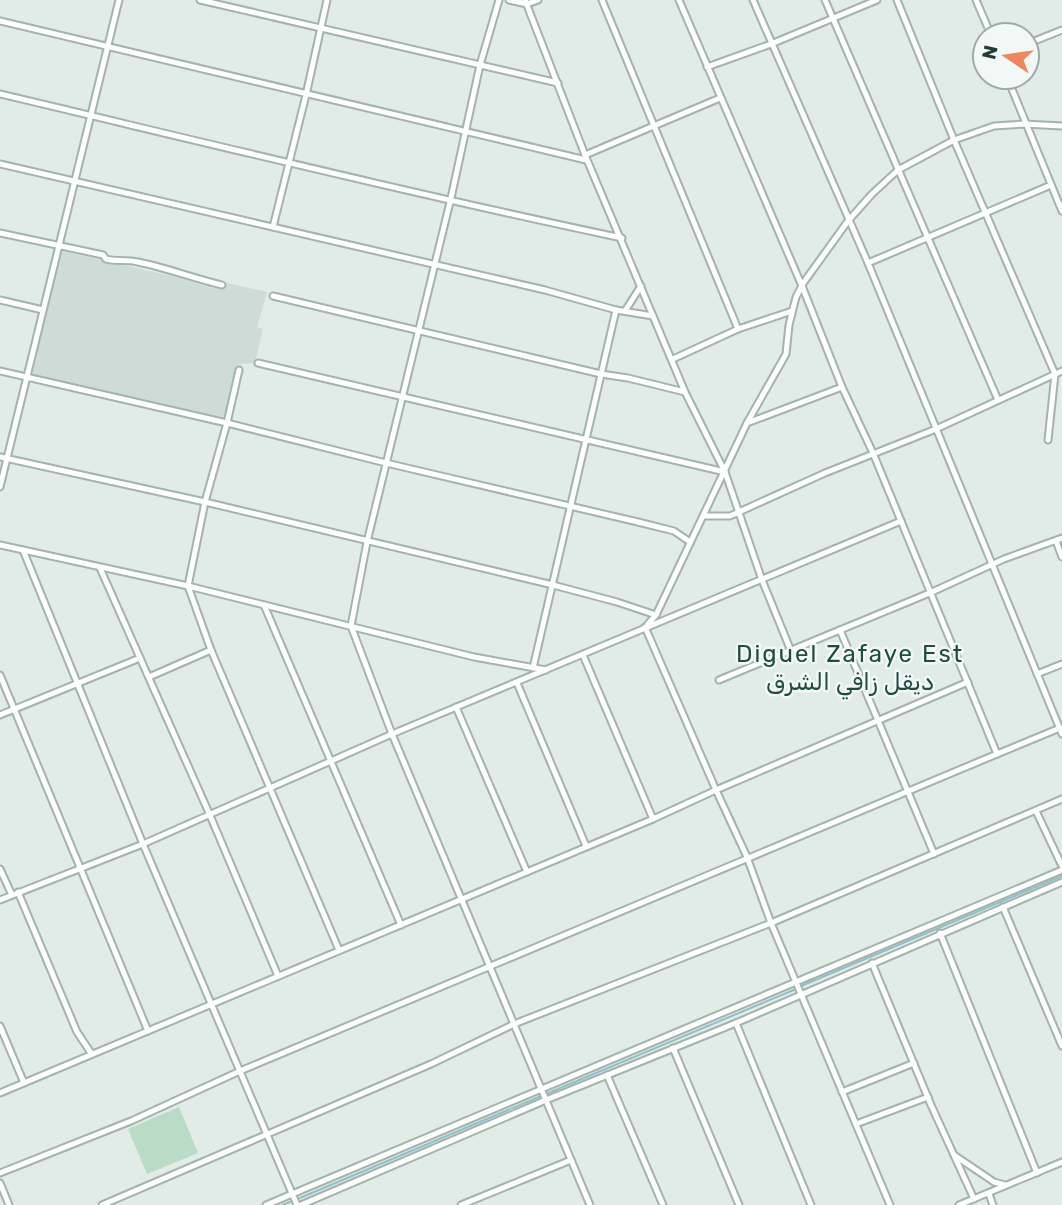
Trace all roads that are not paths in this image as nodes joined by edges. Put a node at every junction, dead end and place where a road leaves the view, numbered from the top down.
1 (119, 0) edge
2 (200, 0) edge
3 (327, 0) edge
4 (499, 0) edge
5 (509, 0) edge
6 (538, 0) edge
7 (603, 0) edge
8 (679, 0) edge
9 (753, 0) edge
10 (825, 0) edge
11 (877, 0) edge
12 (897, 0) edge
13 (976, 0) edge
14 (526, 2) edge
15 (833, 19) junction
16 (985, 21) edge
17 (0, 22) edge
18 (320, 26) junction
19 (1062, 30) edge
20 (1041, 38) edge
21 (771, 44) junction
22 (109, 46) junction
23 (480, 65) junction
24 (708, 67) junction
25 (558, 83) junction
26 (1012, 91) edge
27 (0, 94) edge
28 (306, 95) junction
29 (720, 98) junction
30 (91, 114) junction
31 (655, 124) junction
32 (1024, 124) junction
33 (1062, 126) edge
34 (465, 131) junction
35 (954, 140) junction
36 (586, 158) junction
37 (289, 163) junction
38 (0, 164) edge
39 (898, 170) junction
40 (75, 181) junction
41 (1051, 185) junction
42 (451, 198) junction
43 (1062, 211) edge
44 (987, 213) junction
45 (848, 221) junction
46 (273, 227) junction
47 (0, 233) edge
48 (622, 238) junction
49 (928, 239) junction
50 (59, 246) junction
51 (868, 263) junction
52 (435, 265) junction
53 (222, 285) dead end
54 (641, 286) junction
55 (802, 286) junction
56 (273, 296) dead end
57 (0, 300) edge
58 (43, 310) junction
59 (616, 310) junction
60 (625, 311) junction
61 (792, 311) junction
62 (653, 316) junction
63 (418, 330) junction
64 (738, 330) junction
65 (673, 359) junction
66 (258, 363) dead end
67 (239, 370) dead end
68 (0, 371) edge
69 (1062, 371) edge
70 (601, 374) junction
71 (1055, 374) junction
72 (27, 377) junction
73 (842, 387) junction
74 (685, 391) junction
75 (402, 396) junction
76 (998, 400) junction
77 (228, 422) junction
78 (747, 423) junction
79 (936, 429) junction
80 (585, 440) junction
81 (1048, 440) dead end
82 (873, 453) junction
83 (0, 457) edge
84 (7, 459) junction
85 (386, 463) junction
86 (724, 472) junction
87 (0, 487) edge
88 (205, 502) junction
89 (570, 505) junction
90 (737, 512) junction
91 (703, 516) junction
92 (901, 521) junction
93 (1059, 540) edge
94 (367, 542) junction
95 (690, 542) junction
96 (0, 545) edge
97 (23, 550) junction
98 (1062, 556) edge
99 (992, 566) junction
100 (100, 568) junction
101 (762, 580) junction
102 (553, 585) junction
103 (188, 586) junction
104 (932, 593) junction
105 (264, 605) junction
106 (656, 615) junction
107 (351, 626) junction
108 (645, 627) junction
109 (840, 630) junction
110 (211, 650) junction
111 (791, 651) junction
112 (583, 655) junction
113 (140, 658) junction
114 (1062, 664) edge
115 (533, 668) junction
116 (546, 670) junction
117 (1037, 674) junction
118 (0, 675) edge
119 (149, 677) junction
120 (719, 680) dead end
121 (517, 682) junction
122 (968, 682) junction
123 (76, 684) junction
124 (456, 707) junction
125 (14, 708) junction
126 (0, 715) edge
127 (877, 720) junction
128 (1061, 731) edge
129 (392, 734) junction
130 (997, 754) junction
131 (331, 761) junction
132 (268, 788) junction
133 (716, 790) junction
134 (907, 790) junction
135 (1062, 799) edge
136 (1036, 811) junction
137 (209, 813) junction
138 (653, 819) junction
139 (142, 844) junction
140 (586, 846) junction
141 (934, 854) junction
142 (747, 857) junction
143 (82, 867) junction
144 (1062, 868) edge
145 (0, 869) edge
146 (527, 872) junction
147 (1062, 882) edge
148 (15, 893) junction
149 (461, 899) junction
150 (0, 900) edge
151 (1003, 907) junction
152 (771, 923) junction
153 (401, 925) junction
154 (940, 933) junction
155 (339, 950) junction
156 (872, 963) junction
157 (489, 966) junction
158 (278, 976) junction
159 (797, 983) junction
160 (801, 993) junction
161 (211, 1004) junction
162 (736, 1023) junction
163 (514, 1024) junction
164 (0, 1026) edge
165 (148, 1031) junction
166 (1062, 1046) edge
167 (673, 1048) junction
168 (91, 1054) junction
169 (914, 1063) junction
170 (240, 1070) junction
171 (607, 1076) junction
172 (24, 1083) junction
173 (0, 1093) edge
174 (842, 1093) junction
175 (544, 1095) junction
176 (928, 1097) junction
177 (856, 1124) junction
178 (268, 1133) junction
179 (954, 1155) junction
180 (571, 1160) junction
181 (1062, 1162) edge
182 (0, 1173) edge
183 (1037, 1173) junction
184 (0, 1183) edge
185 (1007, 1186) junction
186 (989, 1194) junction
187 (974, 1199) junction
188 (296, 1201) edge
189 (9, 1205) edge
190 (102, 1205) edge
191 (266, 1205) edge
192 (461, 1205) edge
193 (590, 1205) edge
194 (663, 1205) edge
195 (739, 1205) edge
196 (811, 1205) edge
197 (890, 1205) edge
198 (959, 1205) edge
199 (993, 1205) edge

1 - 22 street
2 - 18 street
3 - 18 street
4 - 23 street
5 - 14 street
6 - 14 street
7 - 31 street
8 - 24 street
9 - 21 street
10 - 15 street
11 - 15 street
12 - 35 street
13 - 16 street
14 - 25 street
15 - 21 street
15 - 39 street
17 - 22 street
18 - 23 street
18 - 28 street
19 - 20 street
21 - 24 street
21 - 45 street
22 - 28 street
22 - 30 street
23 - 25 street
23 - 34 street
24 - 29 street
25 - 36 street
26 - 32 street
27 - 30 street
28 - 34 street
28 - 37 street
29 - 31 street
29 - 55 street
30 - 37 street
30 - 40 street
31 - 36 street
31 - 64 street
32 - 33 street
32 - 35 street
32 - 41 street
34 - 36 street
34 - 42 street
35 - 39 street
35 - 44 street
36 - 48 street
37 - 42 street
37 - 46 street
38 - 40 street
39 - 45 street
39 - 49 street
40 - 46 street
40 - 50 street
41 - 43 street
41 - 44 street
42 - 48 street
42 - 52 street
44 - 49 street
44 - 71 street
45 - 51 street
45 - 55 street
46 - 52 street
47 - 50 street
48 - 54 street
49 - 51 street
49 - 76 street
50 - 53 street
50 - 58 street
51 - 79 street
52 - 59 street
52 - 63 street
54 - 60 street
54 - 62 street
55 - 61 street
55 - 73 street
56 - 63 street
57 - 58 street
58 - 72 street
59 - 60 street
59 - 70 street
60 - 62 street
61 - 64 street
61 - 78 street
62 - 65 street
63 - 70 street
63 - 75 street
64 - 65 street
65 - 74 street
66 - 75 street
67 - 77 street
68 - 72 street
69 - 71 street
70 - 74 street
70 - 80 street
71 - 76 street
71 - 81 street
72 - 77 street
72 - 84 street
73 - 78 street
73 - 82 street
74 - 86 street
75 - 80 street
75 - 85 street
76 - 79 street
77 - 85 street
77 - 88 street
78 - 86 street
79 - 82 street
79 - 99 street
80 - 86 street
80 - 89 street
82 - 90 street
82 - 92 street
83 - 84 street
84 - 87 street
84 - 88 street
85 - 89 street
85 - 94 street
86 - 90 street
86 - 91 street
88 - 94 street
88 - 103 street
89 - 95 street
89 - 102 street
90 - 91 street
90 - 101 street
91 - 95 street
92 - 101 street
92 - 104 street
93 - 98 street
93 - 99 street
94 - 102 street
94 - 107 street
95 - 106 street
96 - 97 street
97 - 100 street
97 - 123 street
99 - 104 street
99 - 117 street
100 - 103 street
100 - 113 street
101 - 108 street
101 - 111 street
102 - 106 street
102 - 115 street
103 - 105 street
103 - 110 street
104 - 109 street
104 - 122 street
105 - 107 street
105 - 131 street
106 - 108 street
107 - 115 street
107 - 129 street
108 - 112 street
108 - 133 street
109 - 111 street
109 - 127 street
110 - 119 street
110 - 132 street
111 - 120 street
112 - 116 street
112 - 138 street
113 - 119 street
113 - 123 street
114 - 117 street
115 - 116 street
116 - 121 street
117 - 128 street
118 - 125 street
119 - 137 street
121 - 124 street
121 - 140 street
122 - 127 street
122 - 130 street
123 - 125 street
123 - 139 street
124 - 129 street
124 - 146 street
125 - 126 street
125 - 143 street
127 - 133 street
127 - 134 street
128 - 130 street
129 - 131 street
129 - 149 street
130 - 134 street
131 - 132 street
131 - 153 street
132 - 137 street
132 - 155 street
133 - 138 street
133 - 142 street
134 - 141 street
134 - 142 street
135 - 136 street
136 - 141 street
136 - 144 street
137 - 139 street
137 - 158 street
138 - 140 street
139 - 143 street
139 - 161 street
140 - 146 street
141 - 152 street
142 - 152 street
142 - 157 street
143 - 148 street
143 - 165 street
144 - 159 street
145 - 148 street
146 - 149 street
147 - 151 street
148 - 150 street
148 - 168 street
149 - 153 street
149 - 157 street
151 - 154 street
151 - 166 street
152 - 159 street
152 - 163 street
153 - 155 street
154 - 156 street
154 - 183 street
155 - 158 street
156 - 160 street
156 - 169 street
157 - 163 street
157 - 170 street
158 - 161 street
159 - 160 street
159 - 175 street
160 - 162 street
160 - 174 street
161 - 165 street
161 - 170 street
162 - 167 street
162 - 196 street
163 - 175 street
163 - 178 street
164 - 172 street
165 - 168 street
167 - 171 street
167 - 195 street
168 - 172 street
169 - 174 street
169 - 176 street
170 - 178 street
170 - 182 street
171 - 175 street
171 - 194 street
172 - 173 street
174 - 177 street
175 - 180 street
175 - 188 street
175 - 188 street
176 - 177 street
176 - 179 street
177 - 197 street
178 - 188 street
178 - 190 street
179 - 185 street
179 - 187 street
180 - 192 street
180 - 193 street
181 - 183 street
183 - 185 street
184 - 189 street
185 - 186 street
186 - 187 street
186 - 199 street
187 - 198 street
188 - 191 street

